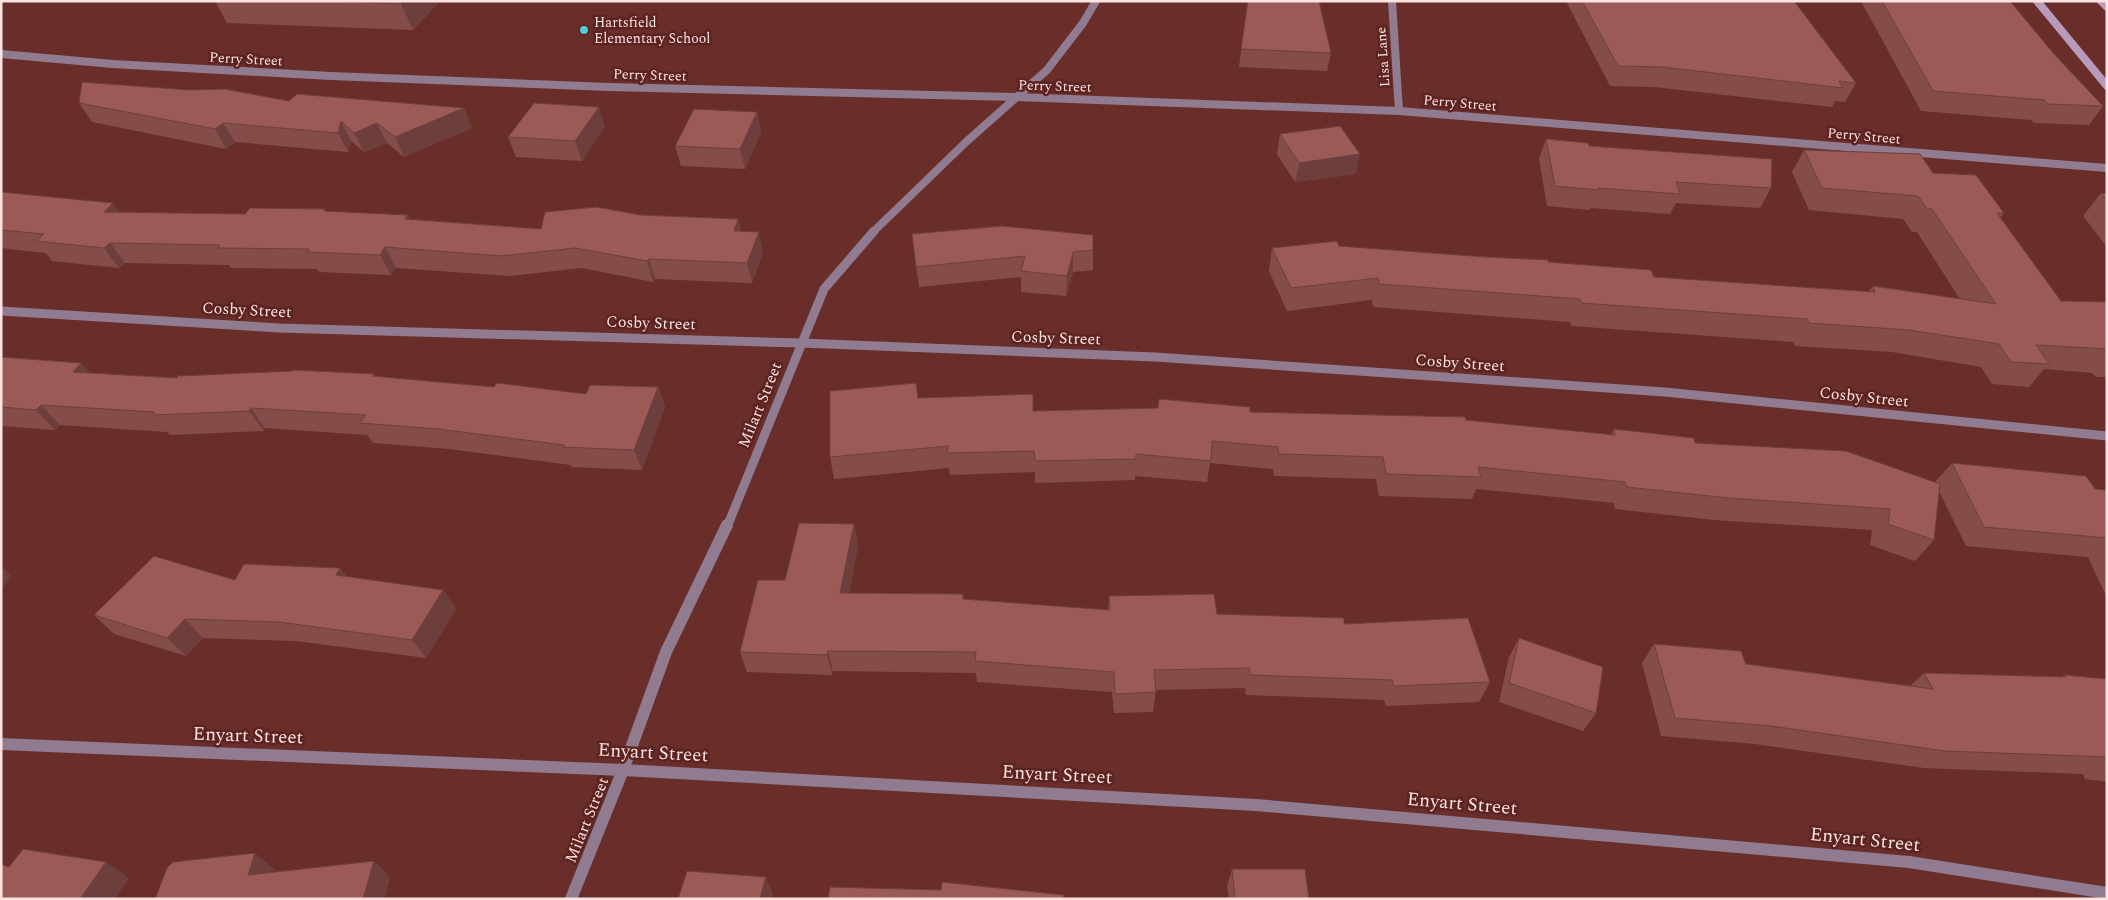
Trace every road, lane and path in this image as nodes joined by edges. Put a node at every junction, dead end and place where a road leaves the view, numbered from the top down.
1 (1096, 1) edge
2 (1392, 1) edge
3 (2037, 1) edge
4 (2101, 1) edge
5 (2107, 7) edge
6 (1, 54) edge
7 (2107, 86) edge
8 (1014, 97) junction
9 (1399, 111) junction
10 (2107, 168) edge
11 (1, 311) edge
12 (801, 343) junction
13 (2107, 436) edge
14 (1, 744) edge
15 (623, 770) junction
16 (2107, 893) edge
17 (571, 899) edge

1 - 8 street, Milart Street
2 - 9 street, Lisa Lane
3 - 7 main road
4 - 5 main road
6 - 8 street, Perry Street
8 - 9 street, Perry Street
8 - 12 street, Milart Street
9 - 10 street, Perry Street
11 - 12 street, Cosby Street
12 - 13 street, Cosby Street
12 - 15 street, Milart Street
14 - 15 street, Enyart Street
15 - 16 street, Enyart Street
15 - 17 street, Milart Street

